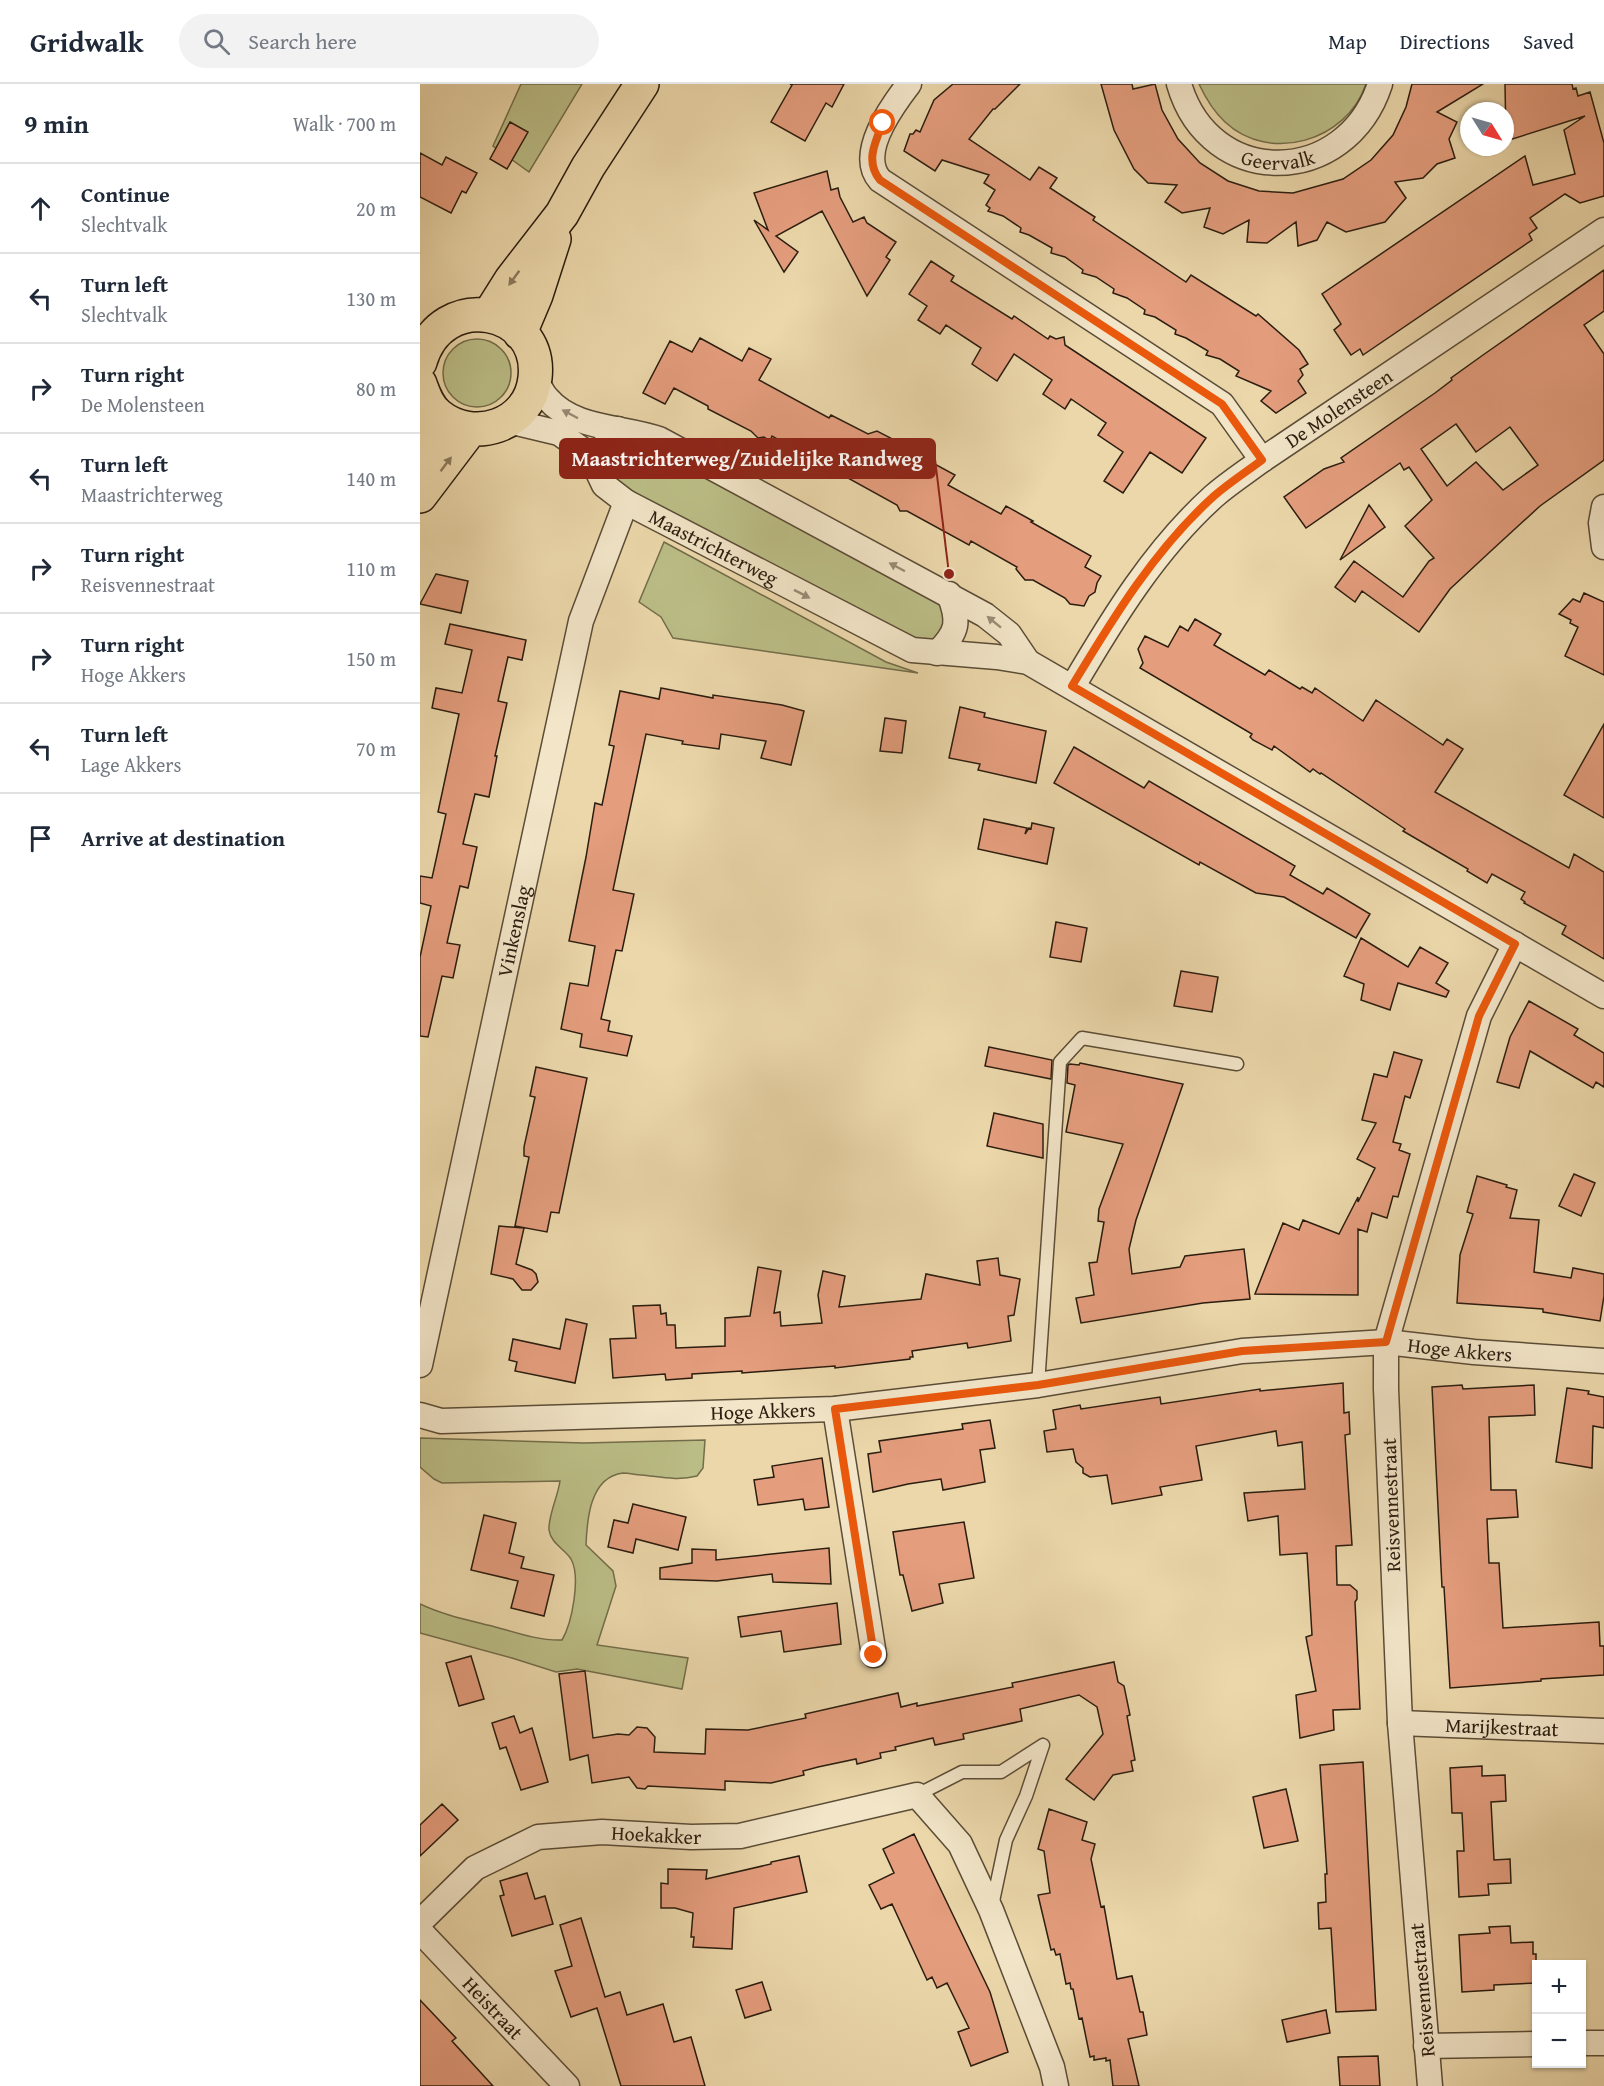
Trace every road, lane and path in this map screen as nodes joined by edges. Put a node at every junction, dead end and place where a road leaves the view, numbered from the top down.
1 (642, 84) edge
2 (909, 84) edge
3 (1179, 84) edge
4 (1380, 84) edge
5 (562, 214) junction
6 (1604, 230) edge
7 (489, 315) junction
8 (520, 333) junction
9 (420, 362) edge
10 (535, 378) junction
11 (420, 384) edge
12 (436, 414) junction
13 (508, 421) junction
14 (618, 429) junction
15 (470, 430) junction
16 (420, 455) edge
17 (1262, 460) junction
18 (596, 468) junction
19 (420, 496) edge
20 (626, 502) junction
21 (1604, 507) edge
22 (1604, 547) edge
23 (949, 594) junction
24 (937, 653) junction
25 (1028, 662) junction
26 (1072, 686) junction
27 (1515, 944) junction
28 (1604, 996) edge
29 (1237, 1064) dead end
30 (1386, 1342) junction
31 (1604, 1361) edge
32 (420, 1365) edge
33 (1038, 1385) junction
34 (835, 1409) junction
35 (420, 1414) edge
36 (874, 1655) dead end
37 (1400, 1723) junction
38 (1604, 1731) edge
39 (917, 1794) junction
40 (991, 1910) junction
41 (420, 1922) edge
42 (420, 1931) edge
43 (1586, 2043) edge
44 (1604, 2043) edge
45 (1532, 2044) edge
46 (1426, 2046) junction
47 (567, 2086) edge
48 (1056, 2086) edge
49 (1430, 2086) edge

1 - 5 main road
2 - 17 street
3 - 4 street, Geervalk
5 -> 7 main road
5 - 8 main road
6 - 17 street, De Molensteen
7 - 8 main road
7 - 9 main road
8 - 10 main road
10 - 13 main road
14 -> 10 street, Maastrichterweg
11 - 12 main road
12 - 15 main road
12 - 16 main road
13 - 15 main road
13 - 18 street, Maastrichterweg
14 - 18 street
23 -> 14 street, Maastrichterweg
19 -> 15 main road
17 - 26 street, De Molensteen
18 - 20 street, Maastrichterweg
20 -> 24 street, Maastrichterweg
20 - 32 street, Vinkenslag
21 - 22 street
23 - 24 street
25 -> 23 street, Maastrichterweg
24 - 25 street, Maastrichterweg
25 - 26 street, Maastrichterweg
26 - 27 street, Maastrichterweg
27 - 28 street, Maastrichterweg
27 - 30 street, Reisvennestraat
29 - 33 lane
30 - 31 street, Hoge Akkers
30 - 33 street, Hoge Akkers
30 - 37 street, Reisvennestraat
33 - 34 street, Hoge Akkers
34 - 35 street, Hoge Akkers
34 - 36 street
37 - 38 street, Marijkestraat
37 - 46 street, Reisvennestraat
39 - 40 street
39 - 40 lane, Hoekakker
39 - 41 street, Hoekakker
40 - 48 street
42 - 47 street, Heistraat
43 - 44 street
45 - 46 street
46 - 49 street, Reisvennestraat

